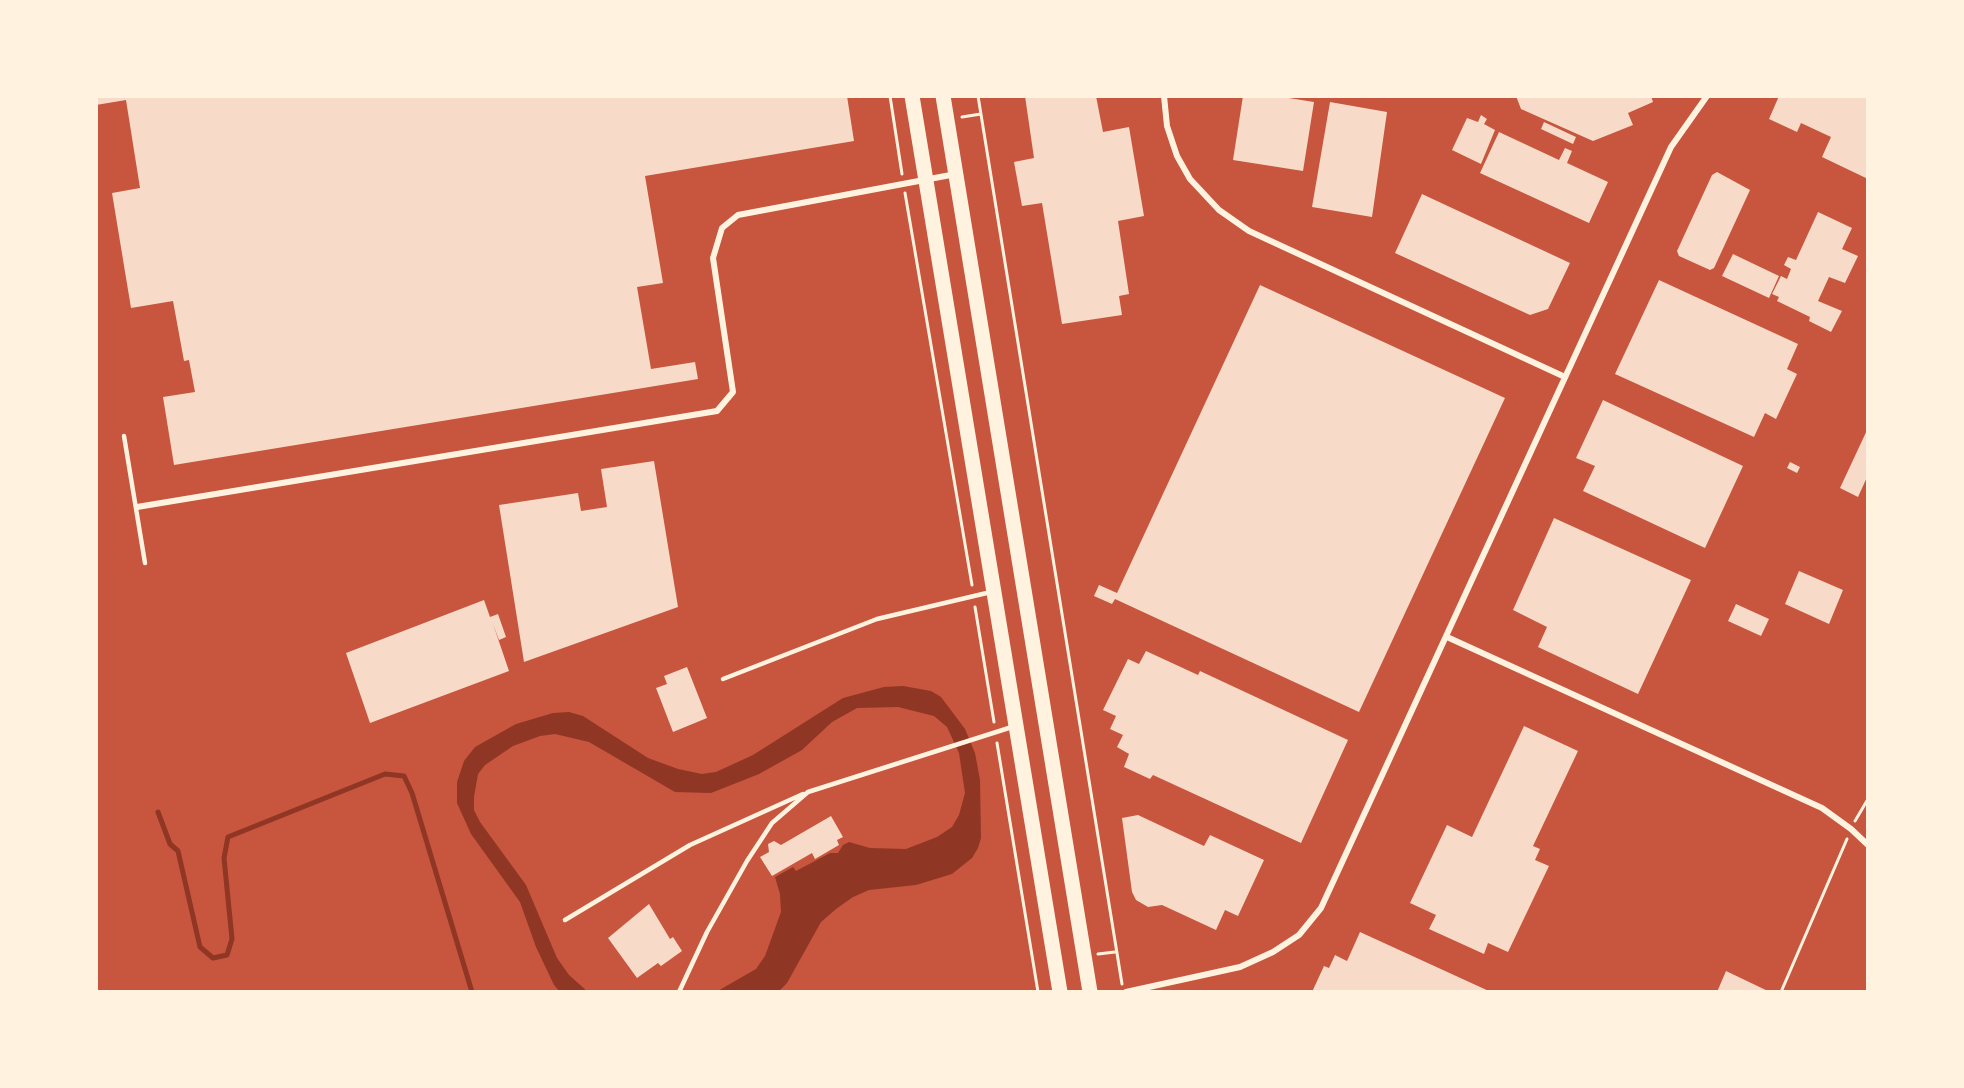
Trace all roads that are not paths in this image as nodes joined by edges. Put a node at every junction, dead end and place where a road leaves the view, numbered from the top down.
1 (912, 96) edge
2 (943, 96) edge
3 (1164, 96) edge
4 (1707, 96) edge
5 (956, 174) junction
6 (926, 180) junction
7 (1565, 377) junction
8 (124, 436) dead end
9 (137, 507) junction
10 (145, 563) dead end
11 (993, 592) junction
12 (1447, 637) junction
13 (723, 679) dead end
14 (1015, 727) junction
15 (808, 792) junction
16 (1868, 845) edge
17 (565, 920) dead end
18 (679, 992) edge
19 (1060, 992) edge
20 (1090, 992) edge
21 (1125, 992) edge

1 - 6 main road
2 - 5 main road
3 - 7 street
4 - 7 street
5 - 6 street
5 - 20 main road
6 - 9 street
6 - 11 main road
7 - 12 street
8 - 9 lane
9 - 10 lane
11 - 13 lane
11 - 14 main road
12 - 16 street
12 - 21 street
14 - 15 lane
14 - 19 main road
15 - 17 lane
15 - 18 lane

